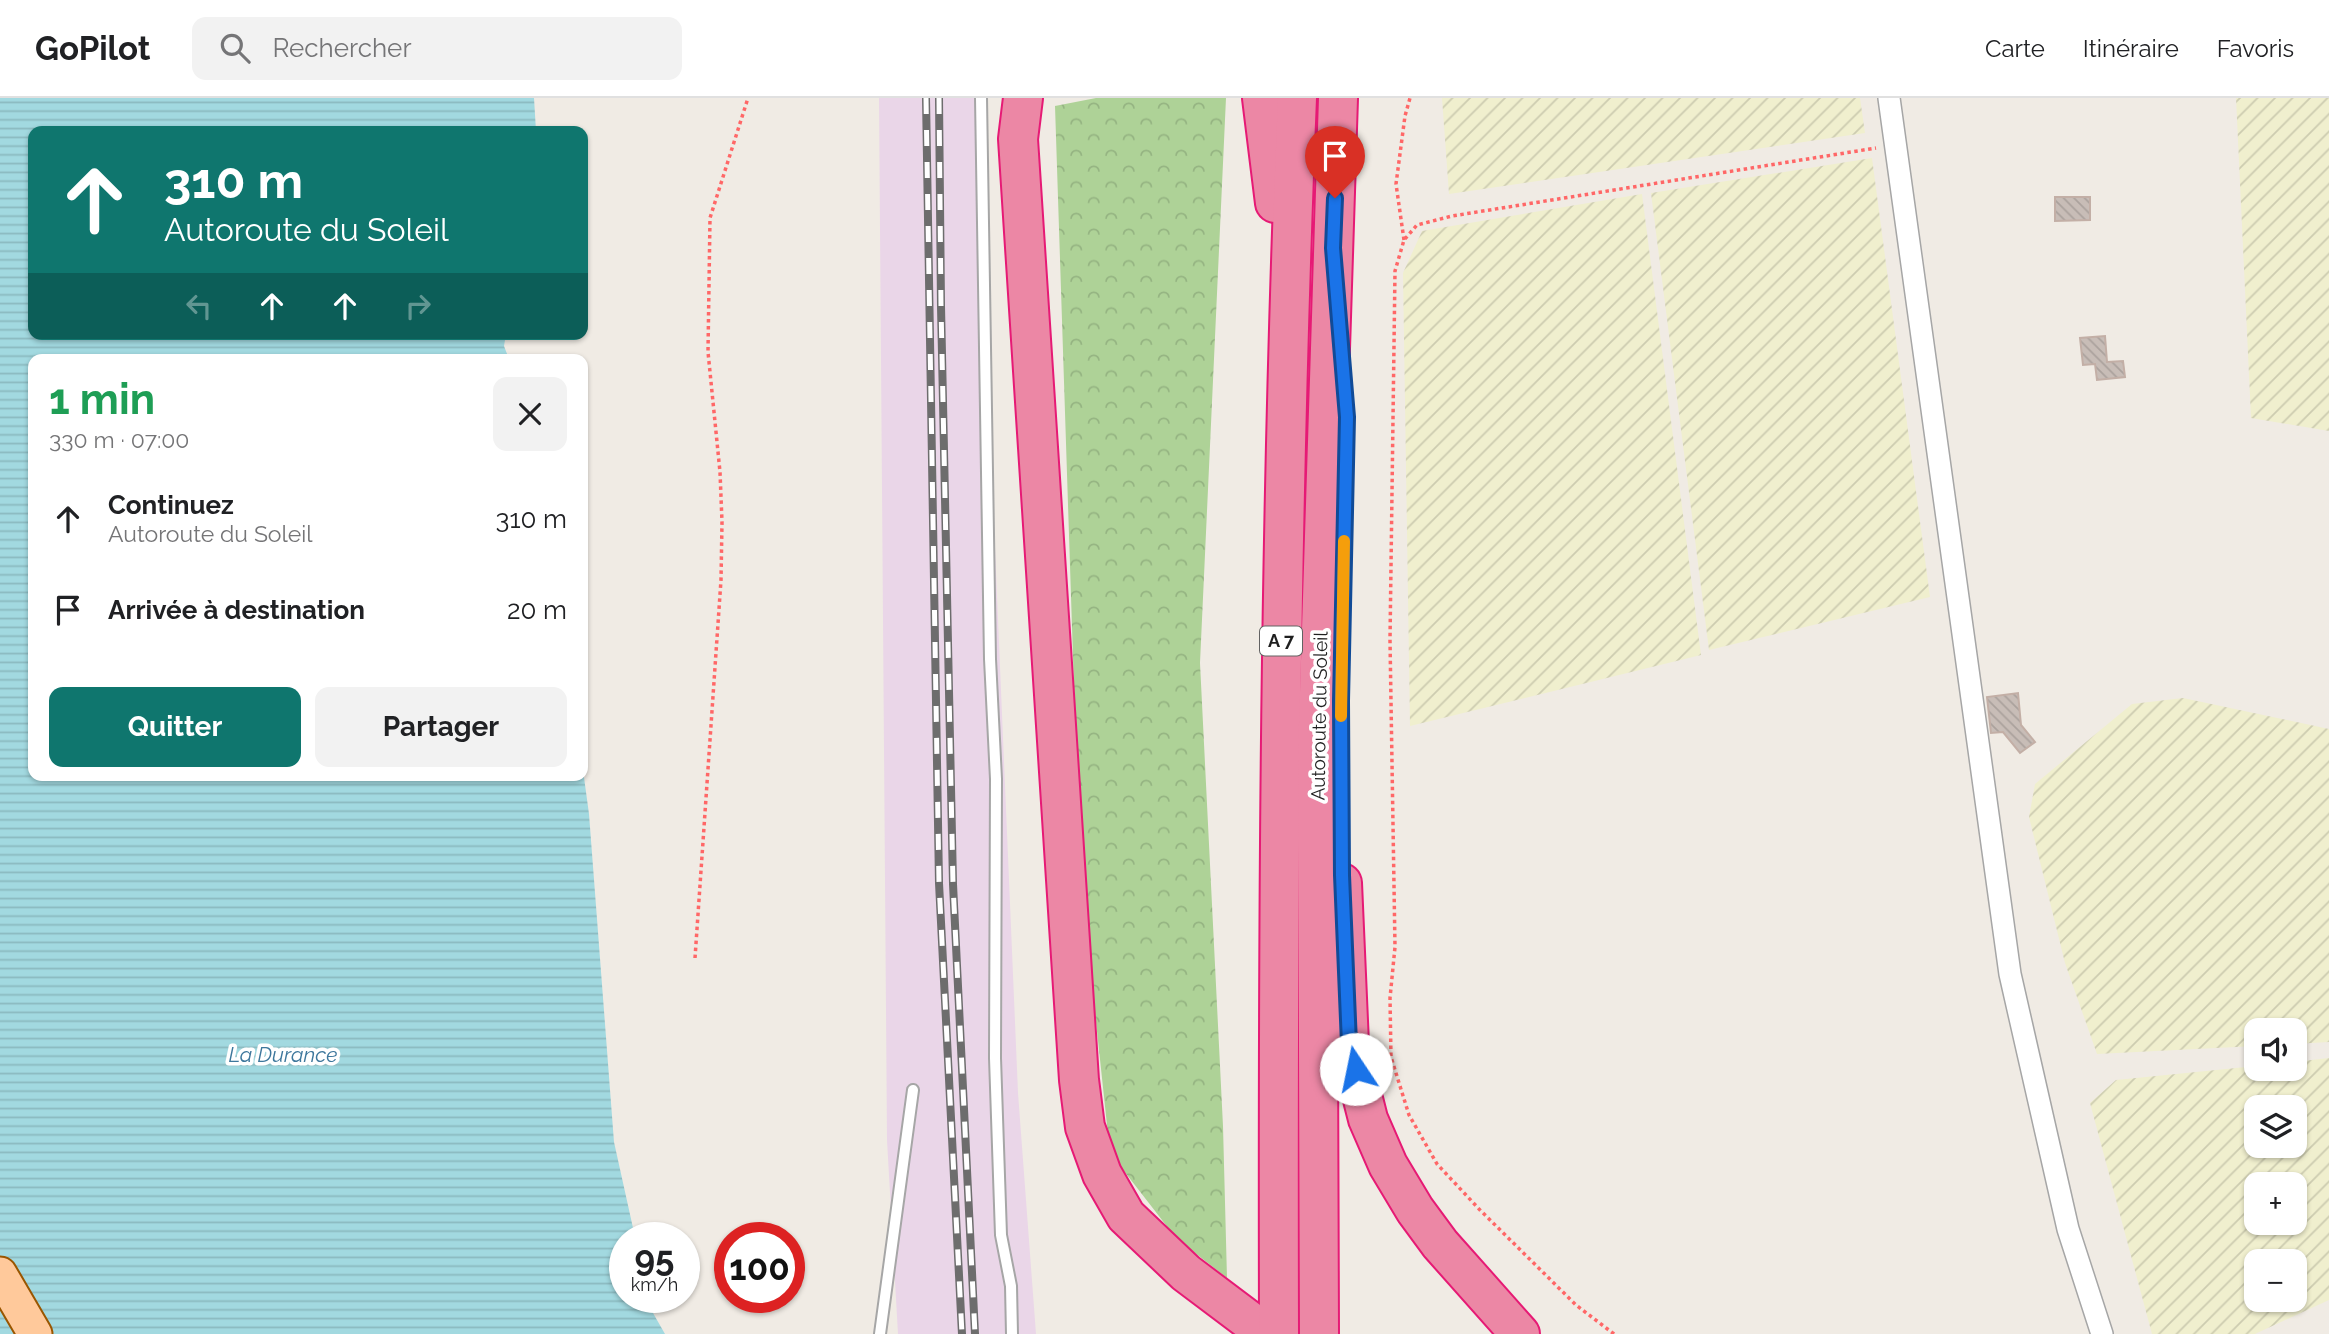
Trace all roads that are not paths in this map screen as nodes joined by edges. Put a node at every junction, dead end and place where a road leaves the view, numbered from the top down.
1 (981, 98) edge
2 (1001, 98) edge
3 (1023, 98) edge
4 (1262, 98) edge
5 (1297, 98) edge
6 (1338, 98) edge
7 (1889, 98) edge
8 (1333, 248) junction
9 (1289, 306) junction
10 (914, 1090) dead end
11 (0, 1274) edge
12 (1220, 1312) edge
13 (34, 1334) edge
14 (880, 1334) edge
15 (1012, 1334) edge
16 (1267, 1334) edge
17 (1279, 1334) edge
18 (1319, 1334) edge
19 (1520, 1334) edge
20 (2102, 1334) edge

1 - 15 lane
2 - 12 highway
3 - 12 highway
4 - 9 highway
5 - 9 highway, Autoroute du Soleil / A 7
6 - 8 highway, Autoroute du Soleil / A 7
7 - 20 street
8 - 18 highway, Autoroute du Soleil / A 7
8 - 19 highway
9 - 17 highway, Autoroute du Soleil / A 7
10 - 14 lane
11 - 13 main road
12 - 16 highway

